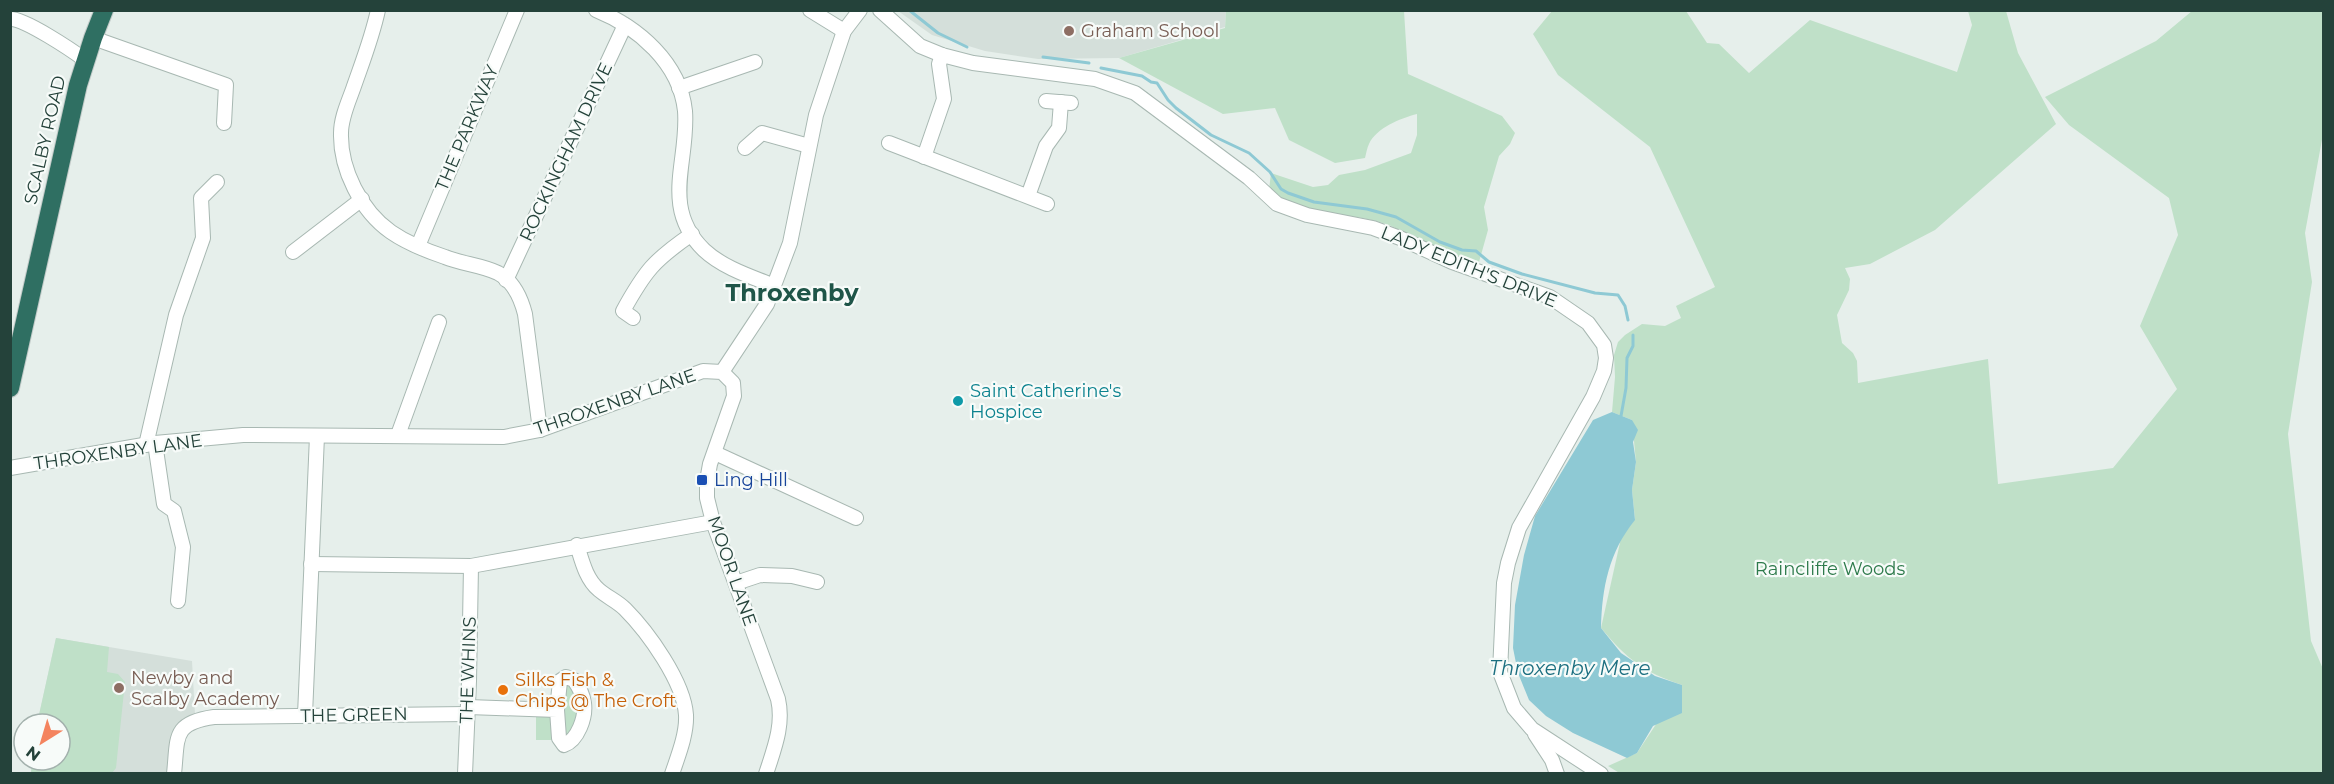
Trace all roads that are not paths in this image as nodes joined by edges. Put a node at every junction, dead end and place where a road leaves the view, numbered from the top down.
1 (104, 10) edge
2 (378, 10) edge
3 (517, 10) edge
4 (596, 10) edge
5 (810, 10) edge
6 (860, 10) edge
7 (880, 10) edge
8 (16, 16) edge
9 (625, 25) junction
10 (844, 31) junction
11 (93, 38) junction
12 (942, 55) junction
13 (86, 60) junction
14 (755, 62) dead end
15 (679, 88) junction
16 (1060, 102) dead end
17 (224, 123) dead end
18 (889, 144) dead end
19 (809, 146) junction
20 (746, 148) dead end
21 (924, 157) junction
22 (217, 182) dead end
23 (1028, 196) junction
24 (362, 199) junction
25 (1047, 204) dead end
26 (692, 234) junction
27 (418, 246) junction
28 (293, 252) dead end
29 (507, 280) junction
30 (772, 285) junction
31 (628, 314) dead end
32 (439, 322) dead end
33 (13, 363) edge
34 (722, 372) junction
35 (10, 388) edge
36 (540, 430) junction
37 (398, 435) junction
38 (317, 436) junction
39 (150, 444) junction
40 (715, 453) junction
41 (10, 468) edge
42 (858, 517) dead end
43 (713, 522) junction
44 (577, 545) junction
45 (311, 564) junction
46 (471, 566) junction
47 (736, 583) junction
48 (818, 583) dead end
49 (178, 601) dead end
50 (467, 710) junction
51 (557, 710) dead end
52 (305, 715) junction
53 (1532, 729) junction
54 (174, 774) edge
55 (465, 774) edge
56 (672, 774) edge
57 (766, 774) edge
58 (1557, 774) edge
59 (1600, 774) edge

1 - 11 highway, SCALBY ROAD
2 - 24 street
3 - 27 street, THE PARKWAY
4 - 9 street
5 - 10 street
6 - 10 street, THROXENBY LANE
7 - 12 street, LADY EDITH'S DRIVE
8 - 13 street
9 - 15 street
9 - 29 street, ROCKINGHAM DRIVE
10 - 19 street, THROXENBY LANE
11 - 13 highway, SCALBY ROAD
11 - 17 street
12 - 21 street
12 - 53 street, LADY EDITH'S DRIVE
13 - 33 highway, SCALBY ROAD
14 - 15 street
15 - 26 street
16 - 23 street
18 - 21 street
19 - 20 street
19 - 30 street, THROXENBY LANE
21 - 23 street
22 - 39 street
23 - 25 street
24 - 27 street
24 - 28 street
26 - 30 street
26 - 31 street
27 - 29 street
29 - 36 street
30 - 34 street, THROXENBY LANE
32 - 37 street
33 - 35 highway, SCALBY ROAD
34 - 36 street, THROXENBY LANE
34 - 40 street, MOOR LANE
36 - 37 street, THROXENBY LANE
37 - 38 street, THROXENBY LANE
38 - 39 street, THROXENBY LANE
38 - 45 street
39 - 41 street, THROXENBY LANE
39 - 49 street
40 - 42 street
40 - 43 street, MOOR LANE
43 - 44 street
43 - 47 street, MOOR LANE
44 - 46 street
44 - 56 street
45 - 46 street
45 - 52 street
46 - 50 street, THE WHINS
47 - 48 street
47 - 57 street, MOOR LANE
50 - 51 street, THE GREEN
50 - 52 street, THE GREEN
50 - 55 street, THE WHINS
52 - 54 street, THE GREEN
53 - 58 street
53 - 59 street, LADY EDITH'S DRIVE

